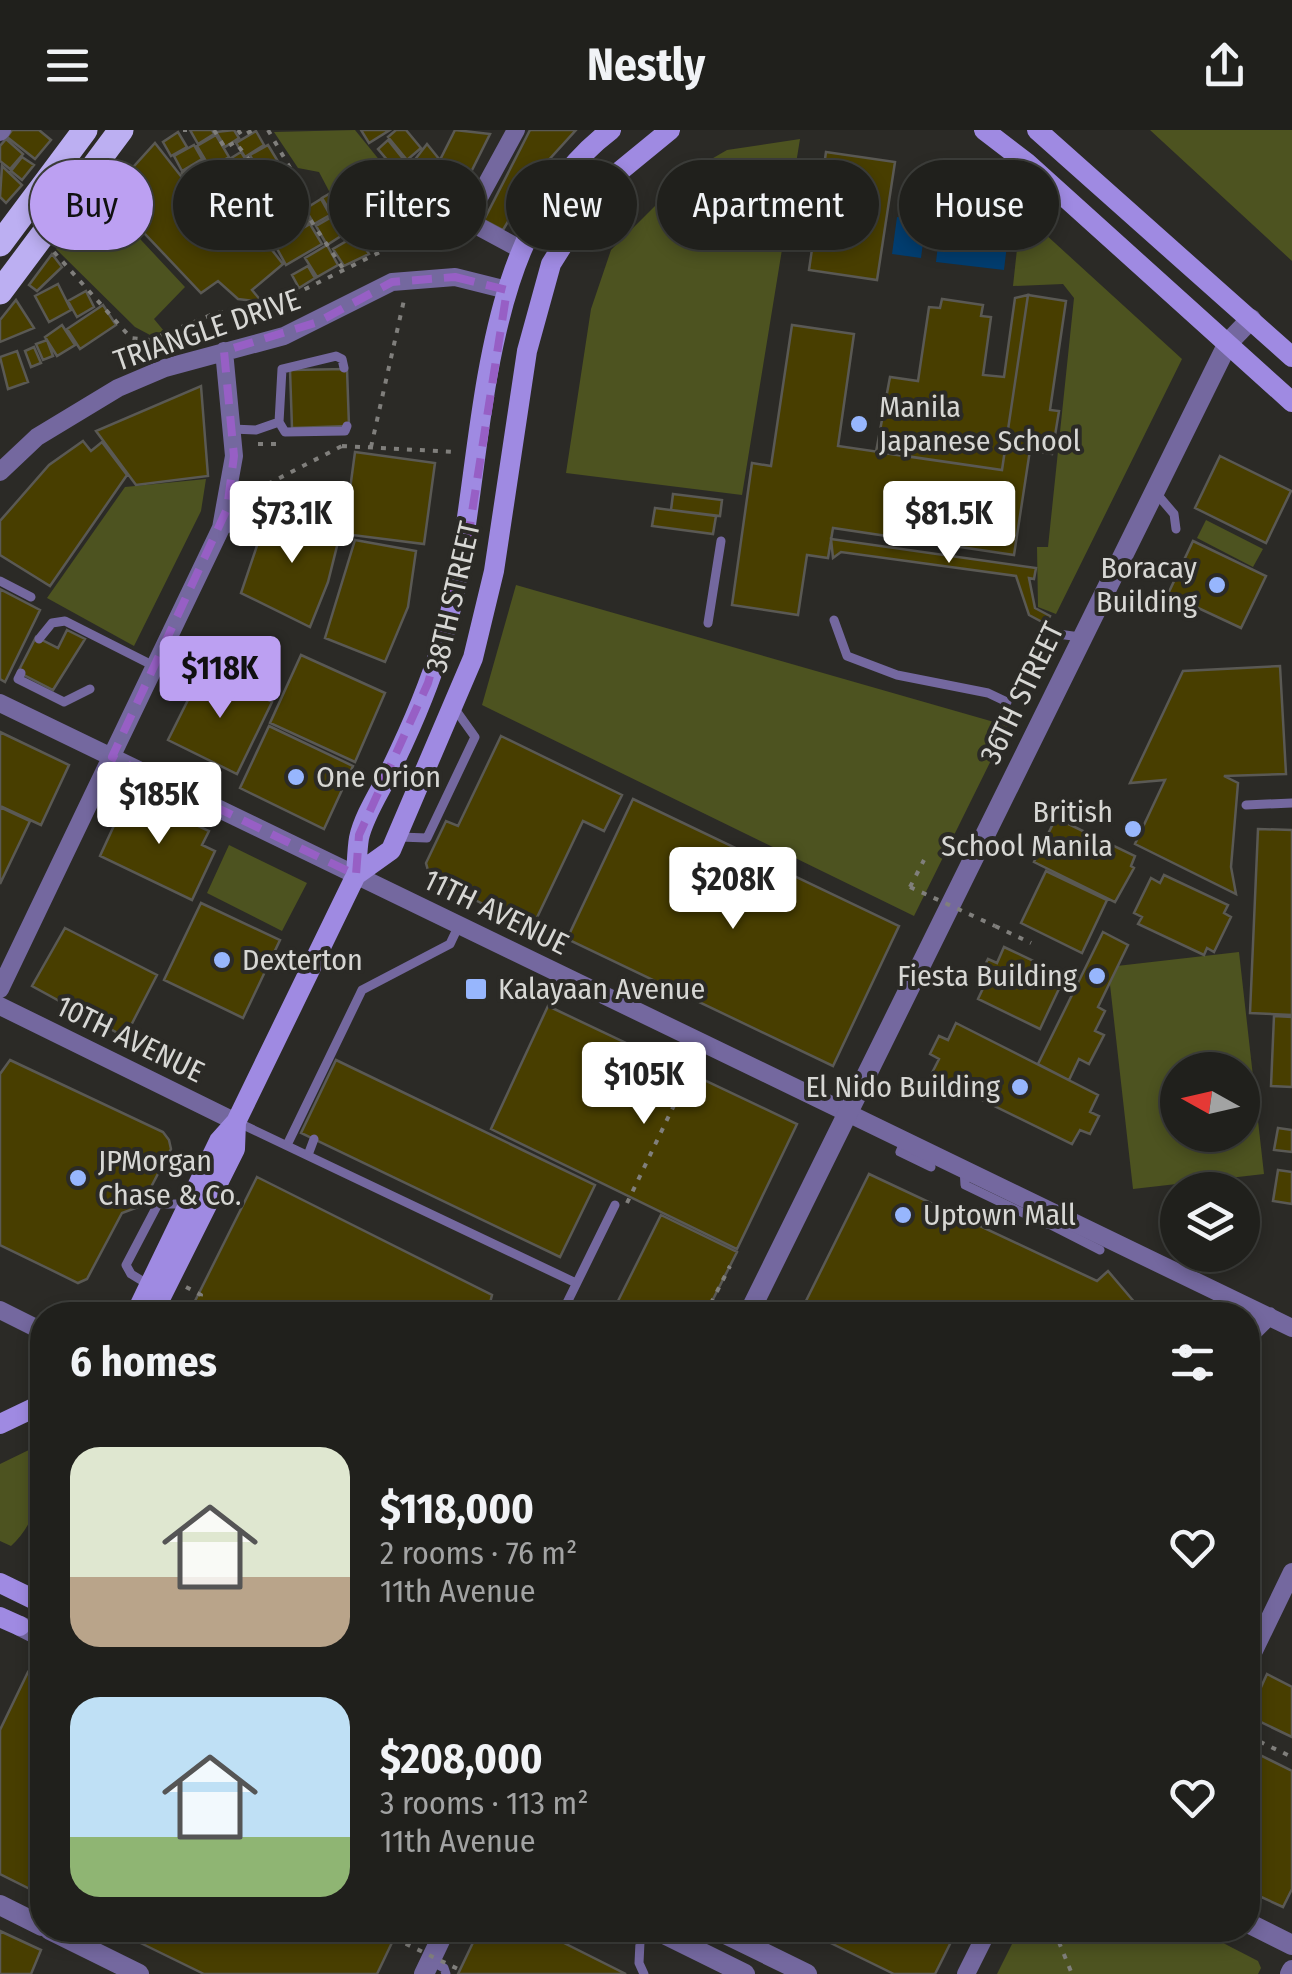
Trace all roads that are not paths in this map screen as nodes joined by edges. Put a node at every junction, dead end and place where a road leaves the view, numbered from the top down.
1 (85, 130) edge
2 (121, 130) edge
3 (516, 130) edge
4 (612, 130) edge
5 (670, 130) edge
6 (984, 130) edge
7 (1037, 130) edge
8 (580, 160) edge
9 (506, 241) edge
10 (0, 244) edge
11 (520, 250) edge
12 (507, 290) junction
13 (0, 292) edge
14 (1251, 319) junction
15 (1228, 343) junction
16 (224, 351) junction
17 (1292, 357) edge
18 (344, 368) dead end
19 (1292, 402) edge
20 (280, 422) junction
21 (347, 426) dead end
22 (232, 429) junction
23 (0, 472) edge
24 (1155, 492) junction
25 (221, 528) junction
26 (263, 529) dead end
27 (1176, 529) dead end
28 (721, 541) dead end
29 (0, 581) edge
30 (32, 597) dead end
31 (834, 620) dead end
32 (708, 623) dead end
33 (1058, 634) dead end
34 (1083, 637) junction
35 (39, 639) dead end
36 (156, 667) junction
37 (21, 674) dead end
38 (90, 689) dead end
39 (1007, 702) dead end
40 (0, 703) edge
41 (455, 708) junction
42 (112, 757) junction
43 (1292, 803) edge
44 (1246, 805) dead end
45 (397, 837) junction
46 (356, 876) junction
47 (459, 925) junction
48 (0, 989) edge
49 (0, 1006) edge
50 (695, 1039) junction
51 (690, 1061) road end
52 (848, 1113) junction
53 (236, 1122) junction
54 (314, 1139) dead end
55 (905, 1140) junction
56 (287, 1145) junction
57 (308, 1155) junction
58 (931, 1167) dead end
59 (188, 1204) junction
60 (615, 1204) dead end
61 (1049, 1218) junction
62 (1100, 1250) dead end
63 (576, 1283) junction
64 (149, 1285) junction
65 (141, 1302) edge
66 (158, 1302) edge
67 (567, 1302) edge
68 (754, 1302) edge
69 (1238, 1302) edge
70 (0, 1310) edge
71 (1260, 1312) edge
72 (1269, 1316) junction
73 (30, 1325) edge
74 (1260, 1325) edge
75 (1292, 1328) edge
76 (30, 1410) edge
77 (0, 1424) edge
78 (1292, 1572) edge
79 (0, 1583) edge
80 (30, 1591) edge
81 (0, 1616) edge
82 (20, 1626) joint
83 (30, 1631) edge
84 (1260, 1637) edge
85 (0, 1905) edge
86 (30, 1920) edge
87 (1260, 1929) edge
88 (74, 1942) edge
89 (441, 1942) edge
90 (640, 1942) edge
91 (680, 1942) edge
92 (742, 1942) edge
93 (982, 1942) edge
94 (1292, 1945) edge
95 (433, 1970) edge
96 (139, 1974) edge
97 (644, 1974) edge
98 (745, 1974) edge
99 (808, 1974) edge
100 (966, 1974) edge

1 - 10 main road
2 - 13 main road
3 - 9 street
4 - 8 main road, 38TH STREET
5 - 41 main road, 38TH STREET
6 - 15 main road
7 - 14 main road
11 - 12 main road, 38TH STREET
12 - 16 street, TRIANGLE DRIVE
12 - 46 main road, 38TH STREET
14 - 15 street, 36TH STREET
14 - 17 main road
15 - 19 main road
15 - 24 street, 36TH STREET
16 - 22 street
16 - 23 street, TRIANGLE DRIVE
18 - 20 lane
20 - 21 lane
20 - 22 lane
22 - 25 street
24 - 27 lane
24 - 34 street, 36TH STREET
25 - 26 lane
25 - 36 street
28 - 32 lane
29 - 30 lane
31 - 39 lane
33 - 34 lane
34 - 52 street, 36TH STREET
35 - 36 lane
36 - 42 street
37 - 38 lane
40 - 42 street, 11TH AVENUE
41 - 45 main road, 38TH STREET
41 - 45 lane
42 - 46 street, 11TH AVENUE
42 - 48 street
43 - 44 lane
45 - 46 main road, 38TH STREET
46 - 47 street, 11TH AVENUE
46 - 53 main road, 38TH STREET
47 - 50 street, 11TH AVENUE
47 - 56 lane
49 - 53 street, 10TH AVENUE
50 - 51 lane
50 - 52 street, 11TH AVENUE
52 - 55 street, 11TH AVENUE
52 - 68 street, 36TH STREET
53 - 56 lane
53 - 59 main road, 38TH STREET
53 - 66 main road, 38TH STREET
54 - 57 lane
55 - 58 lane
55 - 61 street, 11TH AVENUE
56 - 57 lane
57 - 63 lane
59 - 64 main road, 38TH STREET
59 - 64 lane
60 - 63 lane
61 - 62 lane
61 - 69 street, 11TH AVENUE
63 - 67 lane
64 - 65 main road, 38TH STREET
70 - 73 street
71 - 72 street, 11TH AVENUE
72 - 74 street
72 - 75 street, 11TH AVENUE
76 - 77 main road
78 - 84 street
79 - 80 main road
81 - 82 main road
82 - 83 street
85 - 86 street
87 - 94 street
88 - 96 street
89 - 95 street
90 - 97 lane
91 - 98 street
92 - 99 street
93 - 100 street

